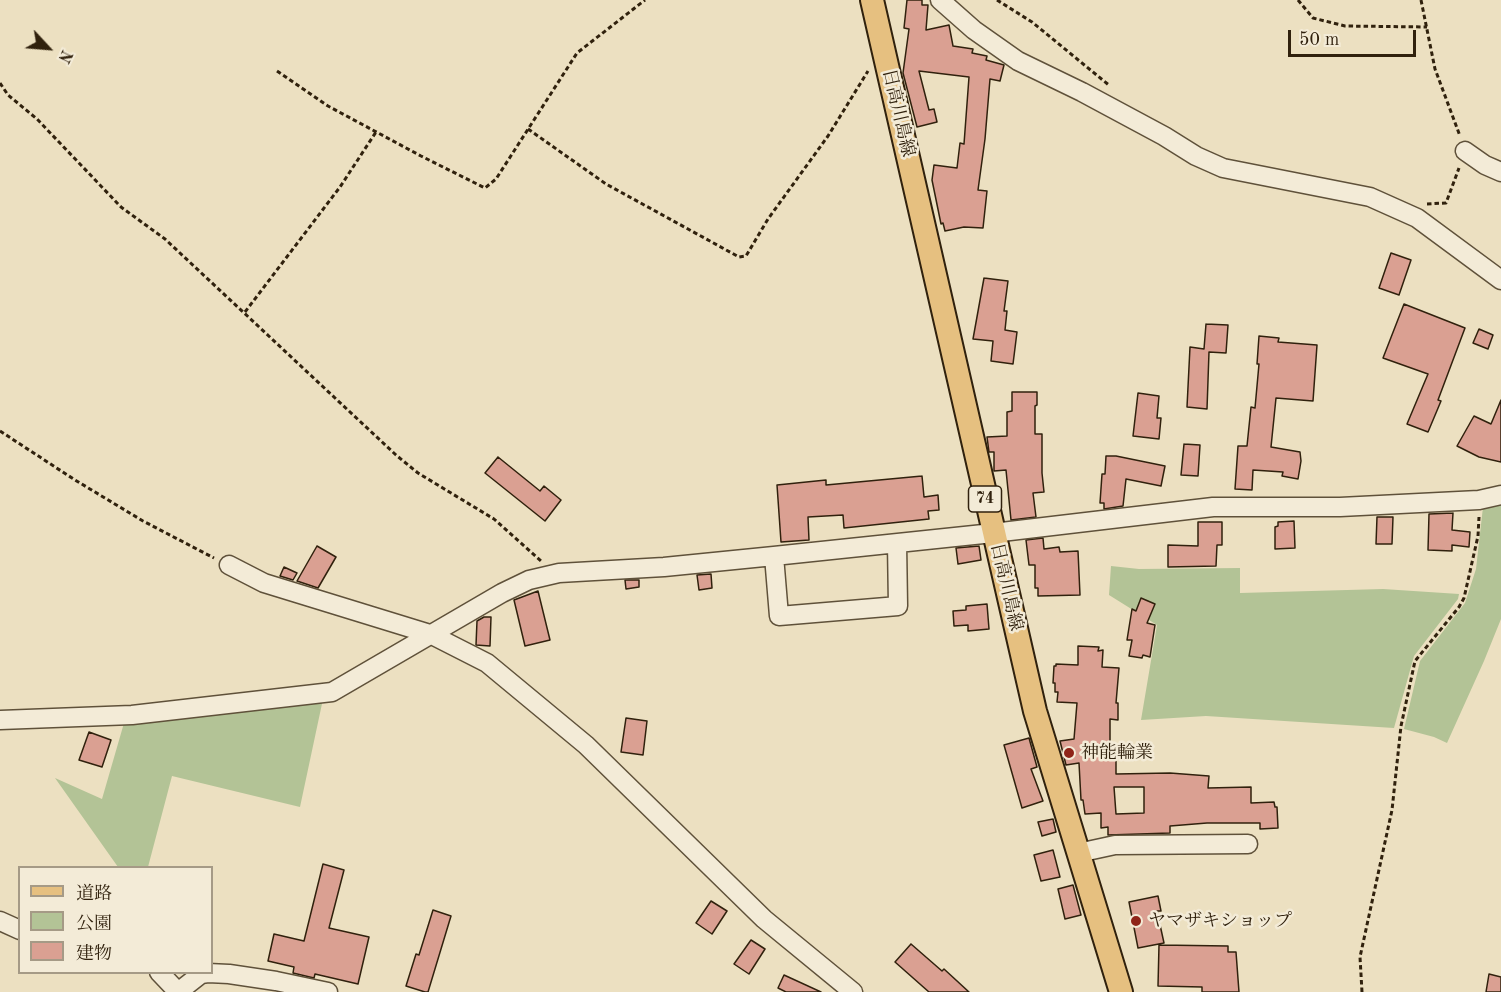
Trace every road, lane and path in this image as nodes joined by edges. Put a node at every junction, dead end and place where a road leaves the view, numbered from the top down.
1 (645, 0) edge
2 (872, 0) edge
3 (940, 0) edge
4 (997, 0) edge
5 (1298, 0) edge
6 (1421, 0) edge
7 (1427, 27) junction
8 (886, 64) junction
9 (277, 71) dead end
10 (0, 83) edge
11 (1114, 89) dead end
12 (528, 129) junction
13 (376, 132) junction
14 (1465, 151) junction
15 (1501, 172) edge
16 (1417, 218) junction
17 (1501, 280) edge
18 (244, 312) junction
19 (0, 430) edge
20 (1501, 495) edge
21 (1479, 500) junction
22 (993, 533) junction
23 (897, 543) junction
24 (774, 555) junction
25 (229, 565) joint
26 (555, 574) junction
27 (430, 634) junction
28 (0, 720) edge
29 (1248, 844) dead end
30 (1078, 853) junction
31 (0, 921) edge
32 (18, 929) edge
33 (213, 973) edge
34 (161, 974) edge
35 (201, 974) edge
36 (178, 992) edge
37 (328, 992) edge
38 (853, 992) edge
39 (1121, 992) edge
40 (1362, 992) edge

1 - 12 path
2 - 8 main road, 日高川島線 / 74
3 - 16 street
4 - 11 path
5 - 7 path
6 - 7 path
7 - 14 path
8 - 12 path
8 - 22 main road, 日高川島線 / 74
9 - 13 path
10 - 18 path
12 - 13 path
13 - 18 path
14 - 15 street
14 - 16 path
16 - 17 street
18 - 26 path
19 - 25 path
20 - 21 street
21 - 22 street
21 - 40 path
22 - 23 street
22 - 30 main road, 日高川島線 / 74
23 - 24 street
23 - 24 street
24 - 26 street
25 - 27 street
26 - 27 street
27 - 28 street
27 - 38 street
29 - 30 street
30 - 39 main road, 日高川島線 / 74
31 - 32 street
33 - 37 street
34 - 36 street
35 - 36 street

